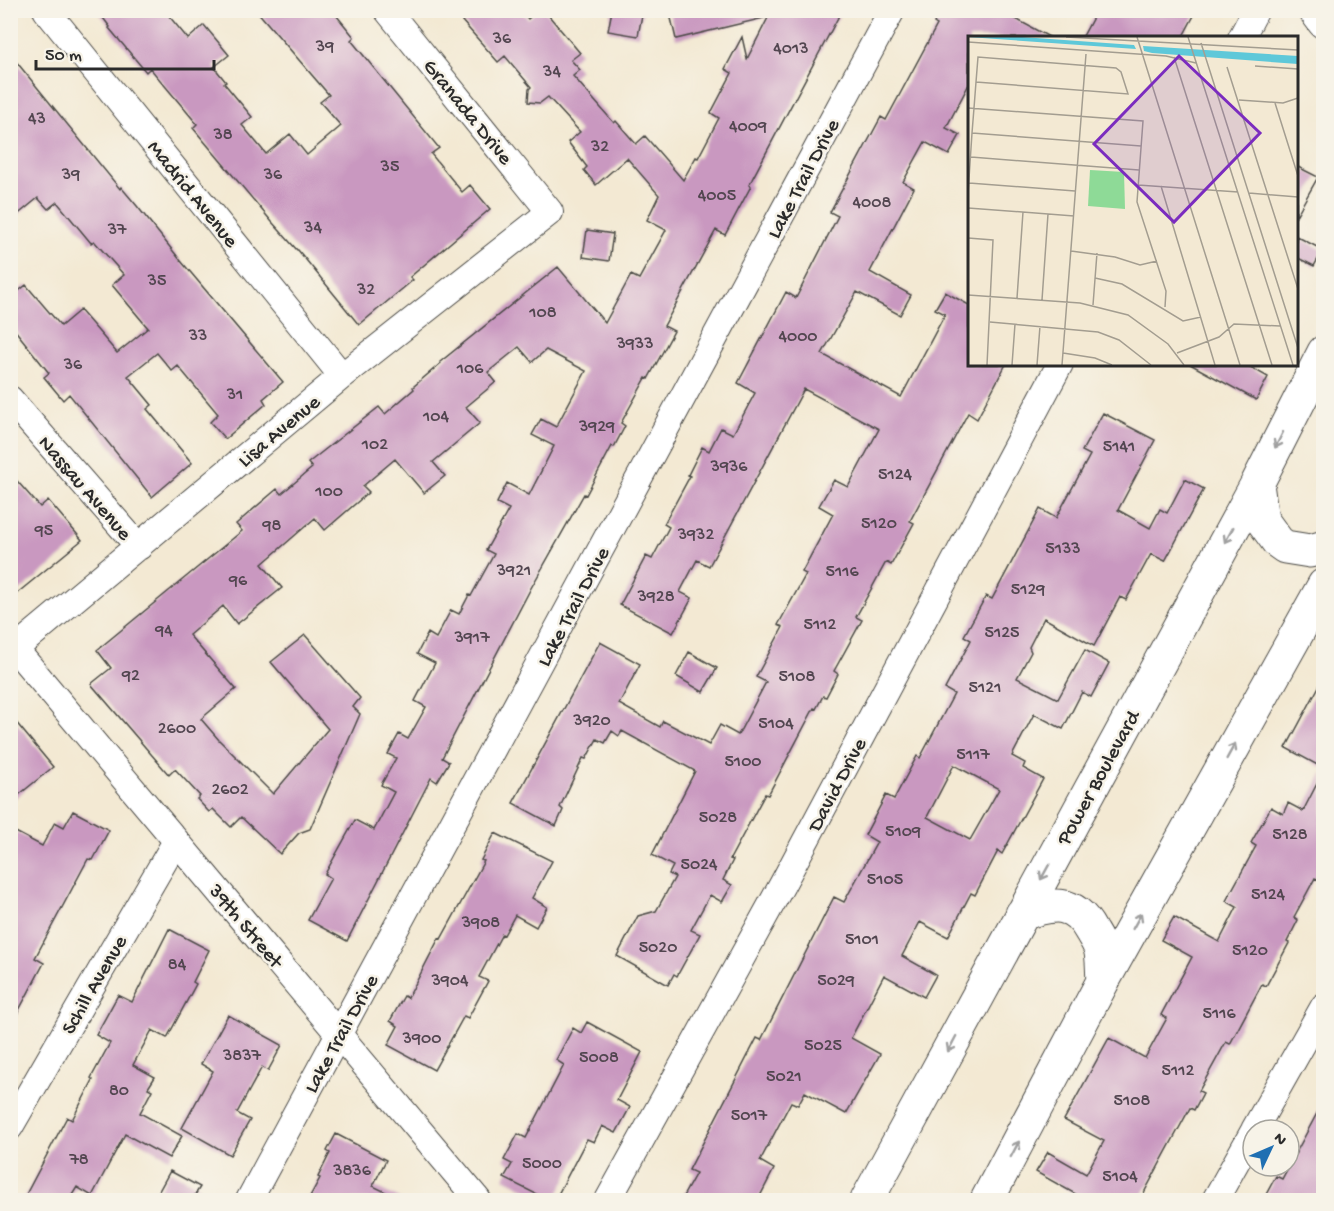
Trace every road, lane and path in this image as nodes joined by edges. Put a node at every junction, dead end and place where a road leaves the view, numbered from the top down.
1 (46, 10) edge
2 (387, 10) edge
3 (892, 10) edge
4 (1256, 10) edge
5 (1315, 10) edge
6 (1323, 22) edge
7 (1242, 36) edge
8 (550, 212) joint
9 (1323, 352) edge
10 (1059, 366) edge
11 (342, 376) junction
12 (10, 399) edge
13 (1257, 484) junction
14 (139, 547) junction
15 (1323, 548) edge
16 (1323, 585) edge
17 (13, 651) edge
18 (176, 841) junction
19 (1022, 914) junction
20 (1103, 981) junction
21 (1323, 1006) edge
22 (339, 1035) junction
23 (1261, 1118) edge
24 (10, 1127) edge
25 (1241, 1154) edge
26 (249, 1200) edge
27 (478, 1200) edge
28 (608, 1200) edge
29 (867, 1200) edge
30 (987, 1200) edge
31 (1215, 1200) edge

1 - 11 street, Madrid Avenue
2 - 8 street, Granada Drive
3 - 22 street, Lake Trail Drive
4 - 7 street
5 - 6 street
8 - 11 street, Lisa Avenue
9 -> 13 street, Power Boulevard
10 - 28 street, David Drive
11 - 14 street, Lisa Avenue
12 - 14 street, Nassau Avenue
13 - 15 street
13 -> 19 street, Power Boulevard
14 - 17 street, Lisa Avenue
20 -> 16 street
17 - 18 street, 39th Street
18 - 22 street, 39th Street
18 - 24 street, Schill Avenue
19 - 20 street
19 -> 29 street, Power Boulevard
30 -> 20 street
21 - 23 street
22 - 26 street, Lake Trail Drive
22 - 27 street, 39th Street
25 - 31 street

